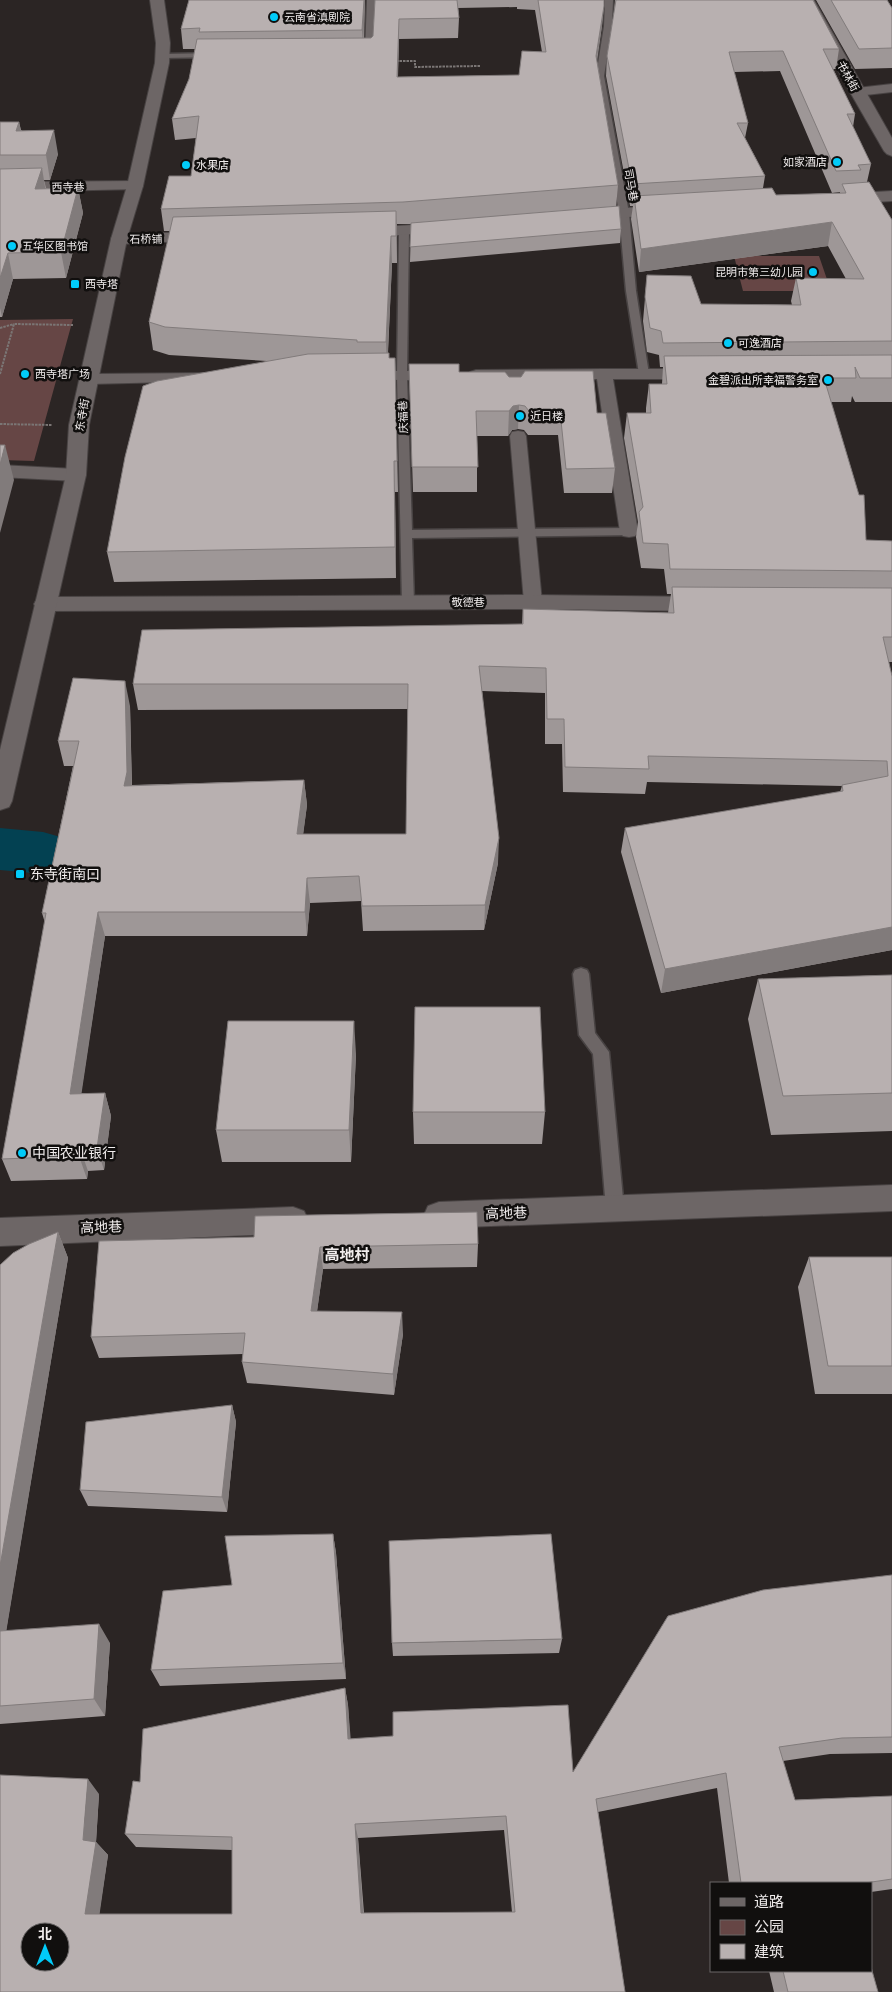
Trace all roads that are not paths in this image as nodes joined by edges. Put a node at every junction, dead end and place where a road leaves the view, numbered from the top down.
1 (157, 0) edge
2 (371, 0) edge
3 (609, 0) edge
4 (807, 0) edge
5 (349, 54) edge
6 (221, 55) edge
7 (162, 56) junction
8 (892, 88) edge
9 (857, 92) junction
10 (892, 151) edge
11 (135, 186) junction
12 (0, 187) edge
13 (892, 196) edge
14 (822, 200) edge
15 (684, 209) edge
16 (624, 213) junction
17 (567, 218) edge
18 (462, 226) edge
19 (404, 231) junction
20 (340, 234) edge
21 (216, 237) edge
22 (119, 239) junction
23 (604, 374) junction
24 (644, 374) junction
25 (714, 374) edge
26 (343, 376) edge
27 (402, 376) junction
28 (216, 378) edge
29 (89, 379) junction
30 (518, 436) dead end
31 (0, 471) edge
32 (76, 476) junction
33 (629, 532) joint
34 (527, 533) junction
35 (406, 534) junction
36 (533, 602) junction
37 (408, 603) junction
38 (45, 604) junction
39 (722, 604) edge
40 (0, 801) edge
41 (581, 974) dead end
42 (892, 1198) edge
43 (614, 1209) junction
44 (408, 1216) edge
45 (319, 1220) edge
46 (0, 1232) edge

1 - 7 street, 东寺街
2 - 5 lane
3 - 16 lane, 司马巷
4 - 9 street, 书林街
6 - 7 lane
7 - 11 street, 东寺街
8 - 9 street
9 - 10 street, 书林街
11 - 12 street, 西寺巷
11 - 22 street, 东寺街
13 - 14 street
15 - 16 street
16 - 17 street
16 - 24 lane, 司马巷
18 - 19 street
19 - 20 street
19 - 27 lane, 庆福巷
21 - 22 street, 石桥铺
22 - 29 street, 东寺街
23 - 24 street
23 - 27 street
23 - 33 street
24 - 25 street
26 - 27 street
27 - 35 lane, 庆福巷
28 - 29 street
29 - 32 street, 东寺街
30 - 34 street
31 - 32 street
32 - 38 street, 东寺街
33 - 34 lane
34 - 35 lane
34 - 36 street
35 - 37 lane, 庆福巷
36 - 37 street, 敬德巷
36 - 39 street, 敬德巷
37 - 38 street, 敬德巷
38 - 40 street, 东寺街
41 - 43 lane
42 - 43 street, 高地巷
43 - 44 street, 高地巷
45 - 46 street, 高地巷

